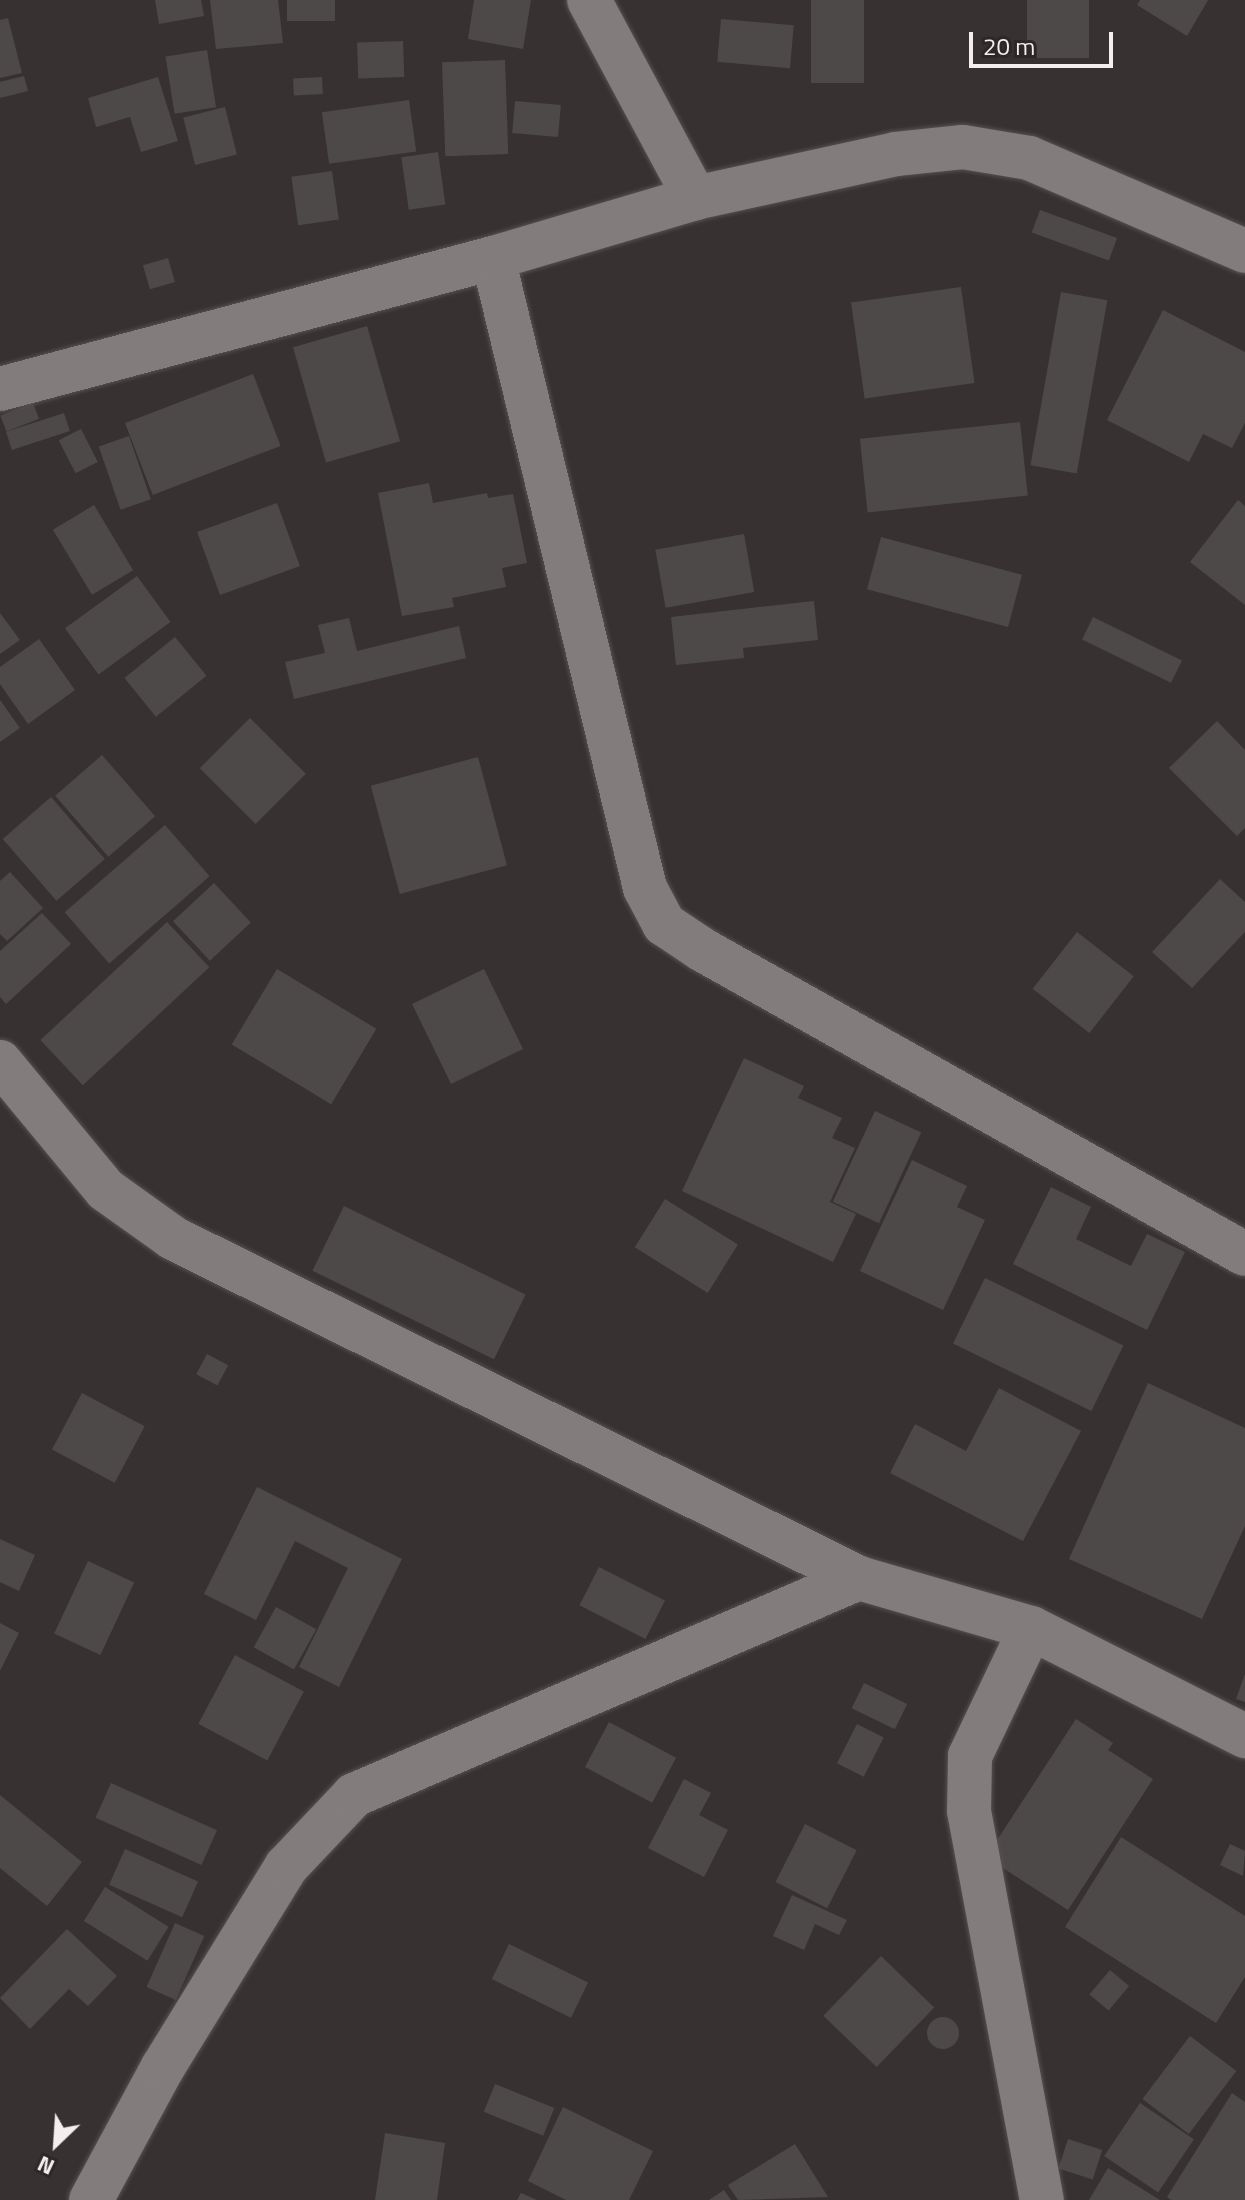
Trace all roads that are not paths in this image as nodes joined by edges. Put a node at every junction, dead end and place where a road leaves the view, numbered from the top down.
1 (589, 0) edge
2 (695, 198) junction
3 (1245, 251) edge
4 (493, 258) junction
5 (0, 389) edge
6 (0, 1062) edge
7 (1245, 1254) edge
8 (859, 1578) junction
9 (1031, 1628) junction
10 (1245, 1736) edge
11 (91, 2200) edge
12 (1042, 2200) edge

1 - 2 street
2 - 3 street
2 - 4 street
4 - 5 street
4 - 7 street
6 - 8 street
8 - 9 street
8 - 11 street
9 - 10 street
9 - 12 street

